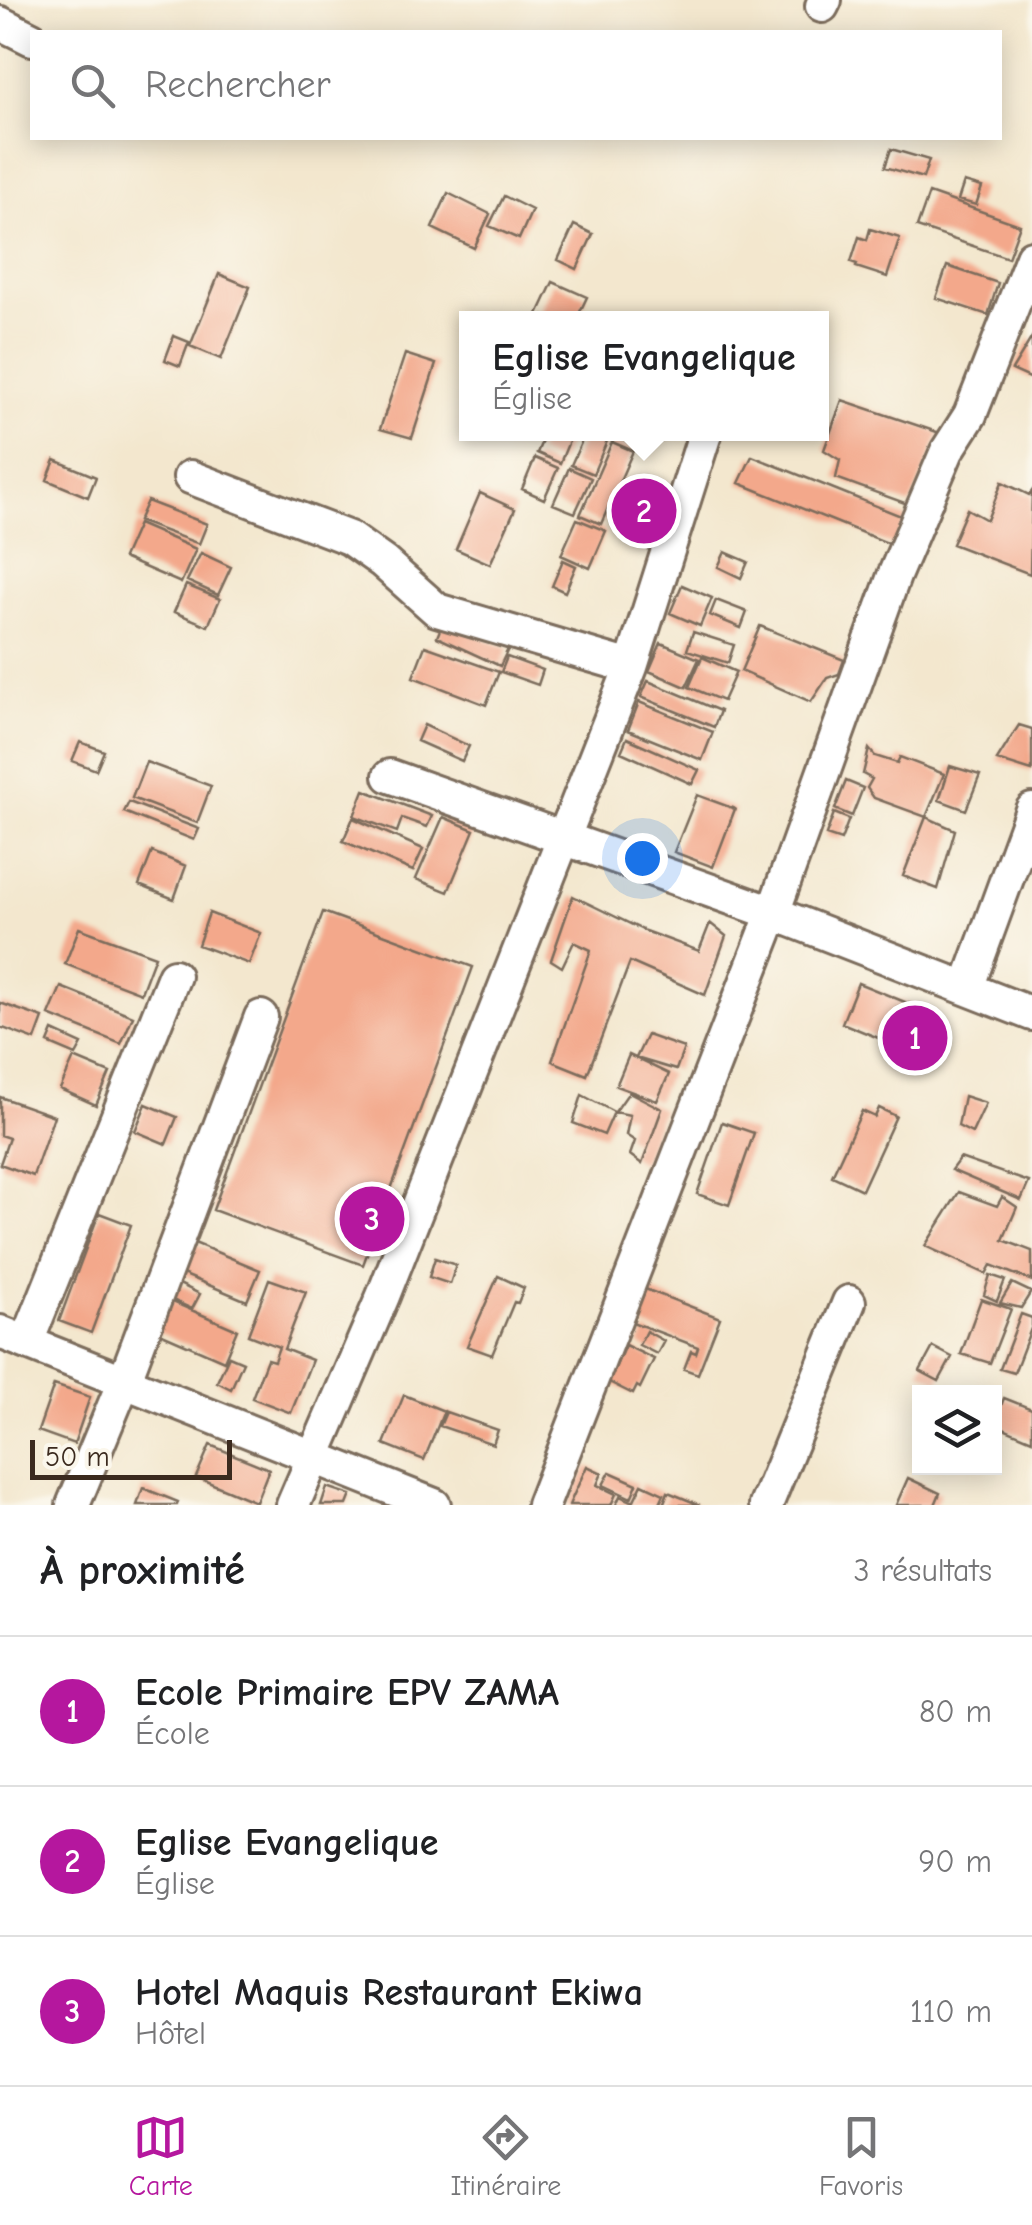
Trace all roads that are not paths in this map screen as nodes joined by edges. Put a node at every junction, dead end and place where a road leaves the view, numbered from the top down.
1 (0, 23) edge
2 (30, 38) edge
3 (1032, 257) edge
4 (703, 441) edge
5 (190, 477) dead end
6 (631, 667) junction
7 (390, 776) dead end
8 (1032, 810) edge
9 (564, 837) junction
10 (774, 912) junction
11 (174, 976) dead end
12 (967, 988) junction
13 (1032, 1014) edge
14 (260, 1017) dead end
15 (849, 1302) dead end
16 (13, 1337) edge
17 (125, 1379) junction
18 (314, 1458) junction
19 (73, 1505) edge
20 (294, 1505) edge
21 (434, 1505) edge
22 (543, 1505) edge
23 (766, 1505) edge

1 - 2 street
3 - 10 street
4 - 6 street
5 - 6 street
6 - 9 street
7 - 9 street
8 - 12 street
9 - 10 street
9 - 18 street
10 - 12 street
10 - 22 street
11 - 16 street
12 - 13 street
14 - 17 street
15 - 23 street
16 - 17 street
17 - 18 street
17 - 19 street
18 - 20 street
18 - 21 street

